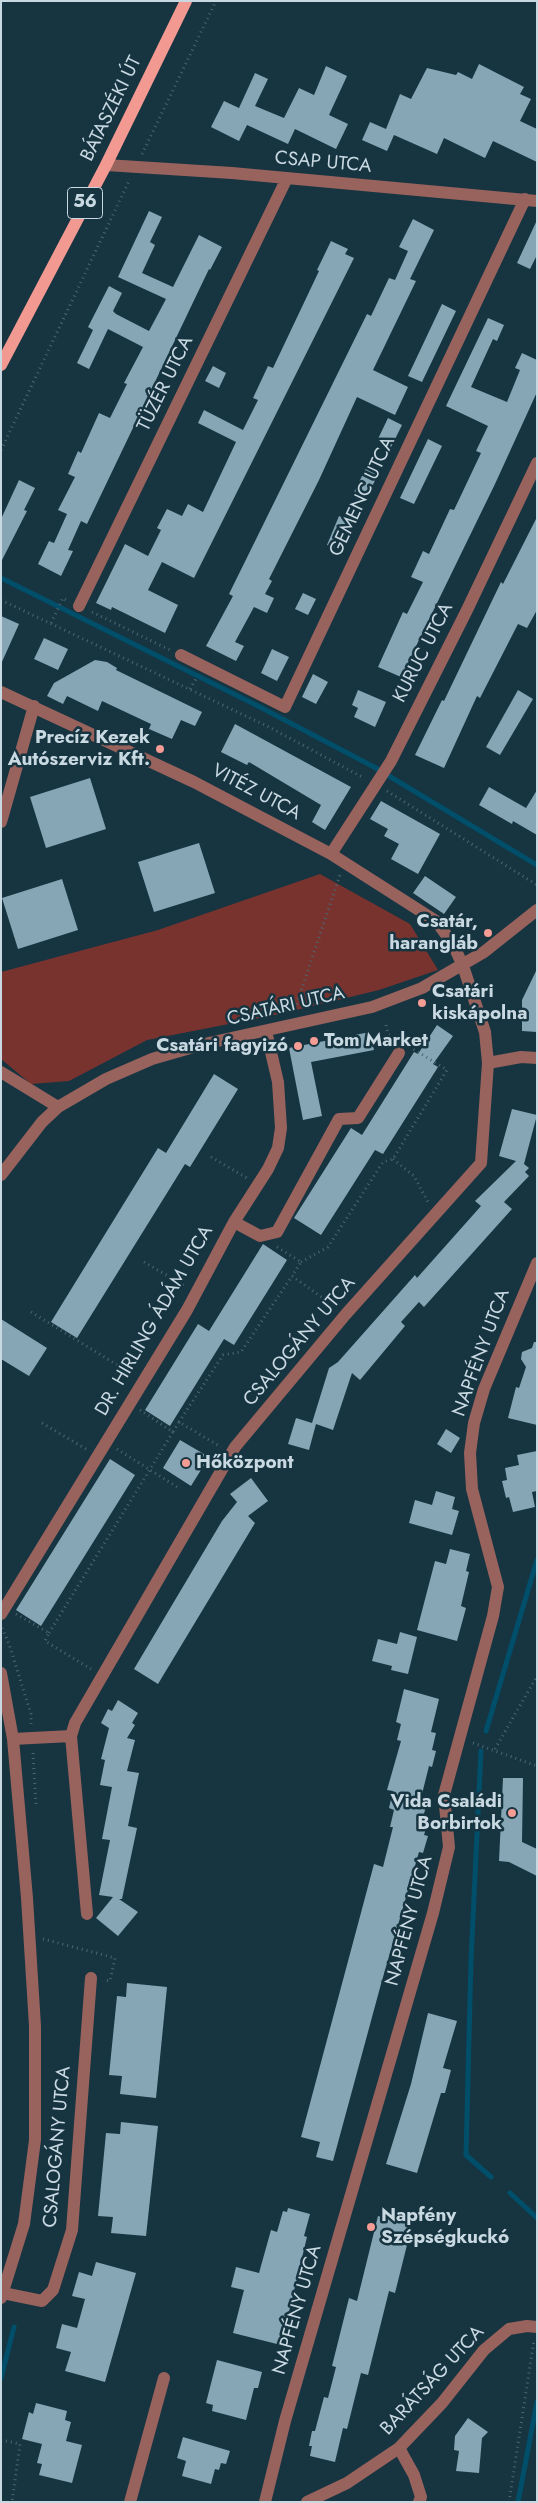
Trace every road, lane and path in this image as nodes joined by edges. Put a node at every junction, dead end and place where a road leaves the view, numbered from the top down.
1 (186, 1) edge
2 (216, 1) edge
3 (106, 165) junction
4 (136, 166) junction
5 (287, 178) junction
6 (531, 200) edge
7 (1, 365) edge
8 (1, 450) edge
9 (537, 462) edge
10 (1, 600) edge
11 (79, 606) junction
12 (50, 623) junction
13 (181, 655) joint
14 (1, 692) edge
15 (34, 706) junction
16 (376, 785) junction
17 (1, 822) edge
18 (331, 854) junction
19 (344, 863) junction
20 (537, 885) edge
21 (537, 910) edge
22 (463, 966) junction
23 (290, 1025) junction
24 (386, 1025) dead end
25 (266, 1031) junction
26 (402, 1048) junction
27 (537, 1058) edge
28 (488, 1063) junction
29 (1, 1072) edge
30 (58, 1107) junction
31 (211, 1156) dead end
32 (393, 1158) junction
33 (1, 1175) edge
34 (259, 1184) junction
35 (435, 1214) junction
36 (234, 1222) junction
37 (260, 1236) junction
38 (144, 1262) dead end
39 (301, 1262) junction
40 (537, 1263) edge
41 (292, 1276) junction
42 (196, 1292) junction
43 (31, 1312) dead end
44 (346, 1314) junction
45 (143, 1381) junction
46 (129, 1403) junction
47 (179, 1422) junction
48 (42, 1423) dead end
49 (173, 1432) junction
50 (207, 1439) dead end
51 (106, 1442) junction
52 (97, 1456) junction
53 (150, 1470) junction
54 (177, 1487) dead end
55 (1, 1614) edge
56 (19, 1616) dead end
57 (49, 1633) junction
58 (1, 1674) edge
59 (102, 1676) junction
60 (537, 1676) edge
61 (71, 1736) junction
62 (458, 1738) junction
63 (13, 1739) junction
64 (495, 1749) junction
65 (537, 1766) edge
66 (87, 1914) dead end
67 (43, 1939) dead end
68 (91, 1978) dead end
69 (110, 1980) dead end
70 (2, 2296) edge
71 (536, 2327) edge
72 (164, 2378) dead end
73 (1, 2440) edge
74 (399, 2448) junction
75 (12, 2502) edge
76 (130, 2502) edge
77 (265, 2502) edge
78 (307, 2502) edge
79 (419, 2502) edge
80 (509, 2502) edge

1 - 3 main road, BÁTASZÉKI ÚT / 56
2 - 4 path
3 - 4 street, CSAP UTCA
3 - 7 main road, BÁTASZÉKI ÚT / 56
4 - 5 street, CSAP UTCA
4 - 8 path
5 - 6 street, CSAP UTCA
5 - 11 street, TÜZÉR UTCA
6 - 13 street, GEMENC UTCA
9 - 16 street, KURUC UTCA
10 - 12 path
11 - 12 path
11 - 13 path
12 - 16 path
14 - 15 street, VITÉZ UTCA
15 - 17 street
15 - 18 street, VITÉZ UTCA
16 - 18 street, KURUC UTCA
16 - 20 path
18 - 19 street, VITÉZ UTCA
19 - 22 street, VITÉZ UTCA
19 - 23 path
21 - 22 street, CSATÁRI UTCA
22 - 23 street, CSATÁRI UTCA
22 - 28 street, CSALOGÁNY UTCA
23 - 25 street, CSATÁRI UTCA
24 - 26 path
25 - 30 street, CSATÁRI UTCA
25 - 34 street, DR. HIRLING ÁDÁM UTCA
26 - 32 path
26 - 37 street
27 - 28 street
28 - 35 street, CSALOGÁNY UTCA
29 - 30 street
30 - 33 street, CSATÁRI UTCA
31 - 34 path
32 - 35 path
32 - 39 path
34 - 36 street, DR. HIRLING ÁDÁM UTCA
35 - 44 street, CSALOGÁNY UTCA
36 - 37 street
36 - 42 street, DR. HIRLING ÁDÁM UTCA
37 - 39 path
38 - 42 path
39 - 41 path
40 - 62 street, NAPFÉNY UTCA
41 - 44 path
41 - 47 path
42 - 45 street, DR. HIRLING ÁDÁM UTCA
43 - 45 path
44 - 59 street, CSALOGÁNY UTCA
45 - 46 street, DR. HIRLING ÁDÁM UTCA
46 - 49 path
46 - 51 street, DR. HIRLING ÁDÁM UTCA
47 - 49 path
47 - 50 path
48 - 52 path
49 - 53 path
51 - 52 street, DR. HIRLING ÁDÁM UTCA
51 - 53 path
52 - 55 street, DR. HIRLING ÁDÁM UTCA
53 - 54 path
53 - 57 path
56 - 57 path
57 - 59 path
58 - 63 street
59 - 61 street, CSALOGÁNY UTCA
60 - 64 path
61 - 63 street
61 - 66 street, CSALOGÁNY UTCA
62 - 64 path
62 - 77 street, NAPFÉNY UTCA
63 - 70 street
64 - 65 path
67 - 69 path
68 - 70 street, CSALOGÁNY UTCA
71 - 74 street, BARÁTSÁG UTCA
71 - 80 path
72 - 76 street
73 - 75 path
74 - 78 street, BARÁTSÁG UTCA
74 - 79 street

